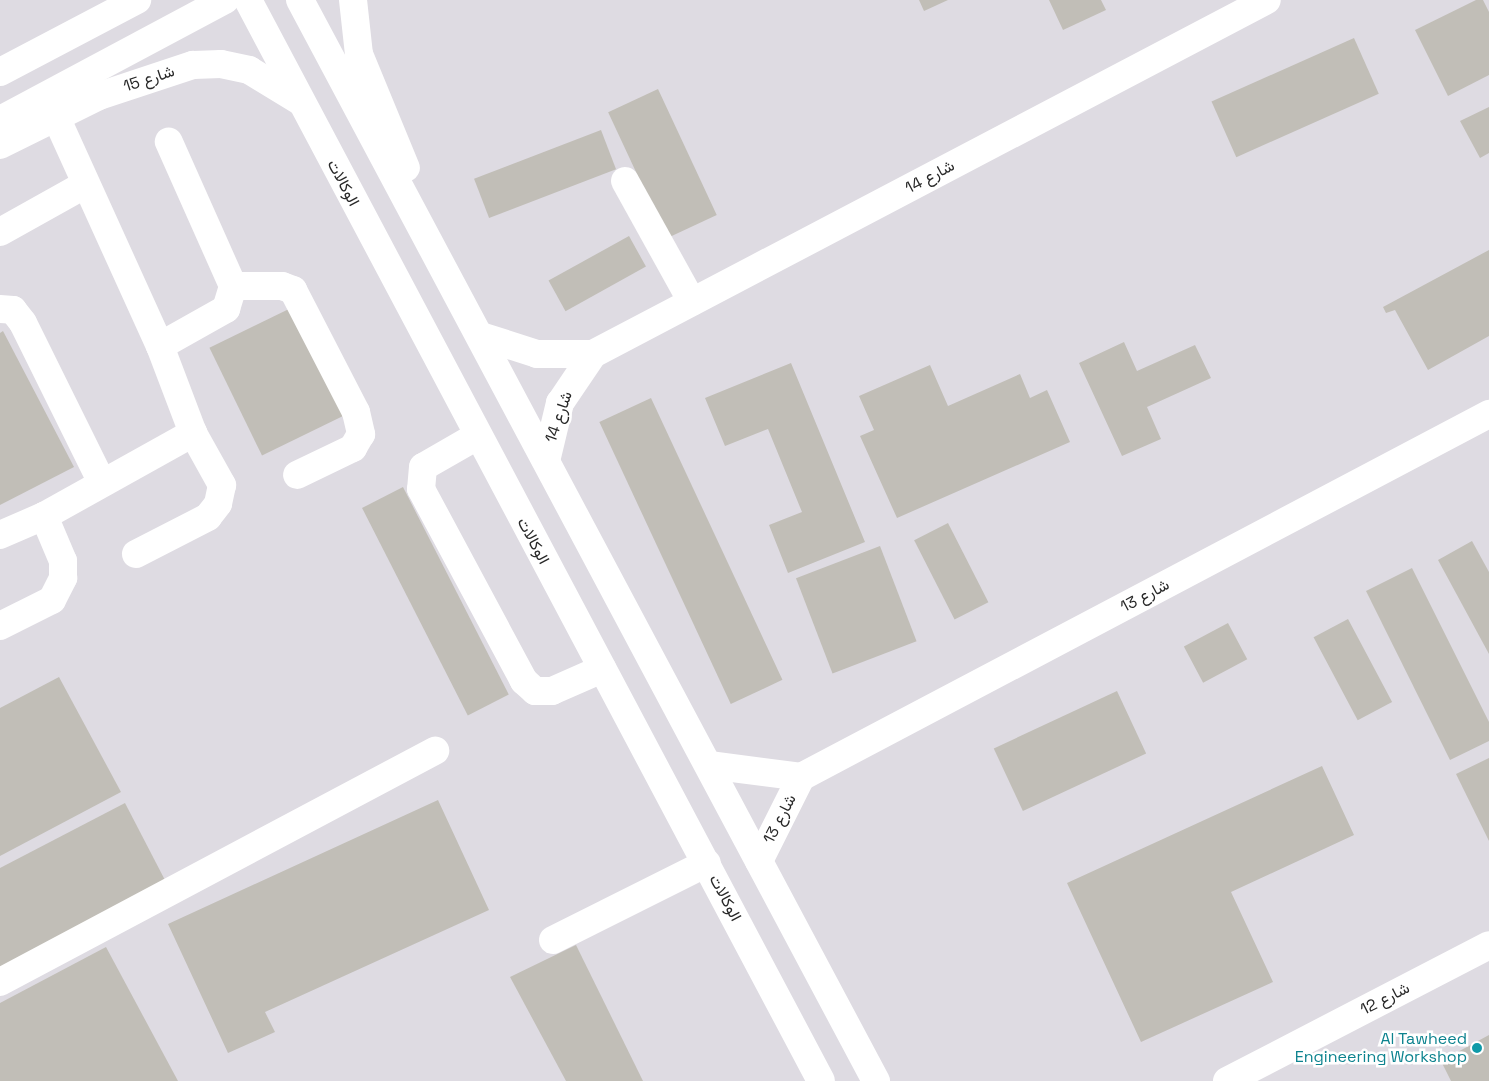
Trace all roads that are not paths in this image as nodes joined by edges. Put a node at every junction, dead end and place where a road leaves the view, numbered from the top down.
1 (137, 0) edge
2 (225, 0) edge
3 (248, 0) edge
4 (300, 0) edge
5 (353, 0) edge
6 (1267, 0) edge
7 (114, 8) edge
8 (0, 72) edge
9 (301, 102) junction
10 (56, 117) junction
11 (0, 120) edge
12 (169, 142) dead end
13 (0, 146) edge
14 (625, 181) dead end
15 (86, 184) junction
16 (421, 228) junction
17 (0, 232) edge
18 (233, 286) junction
19 (692, 302) junction
20 (0, 309) edge
21 (481, 336) junction
22 (160, 346) junction
23 (593, 354) junction
24 (1489, 414) edge
25 (193, 433) junction
26 (477, 436) junction
27 (546, 458) junction
28 (297, 475) dead end
29 (102, 483) junction
30 (44, 516) junction
31 (0, 535) edge
32 (136, 554) dead end
33 (0, 626) edge
34 (602, 670) junction
35 (435, 751) dead end
36 (709, 765) junction
37 (801, 777) junction
38 (759, 861) junction
39 (707, 863) junction
40 (553, 940) dead end
41 (1489, 945) edge
42 (0, 982) edge
43 (821, 1081) edge
44 (876, 1081) edge
45 (1227, 1081) edge

1 - 7 street
2 - 11 street, شارع 15
3 - 9 street, الوكالات
4 - 16 street
5 - 16 street
6 - 19 street, شارع 14
7 - 8 street
9 - 10 street, شارع 15
9 - 26 street, الوكالات
10 - 13 street, شارع 15
10 - 15 street
12 - 18 street
14 - 19 street
15 - 17 street
15 - 22 street
16 - 21 street
18 - 22 street
18 - 28 street
19 - 23 street, شارع 14
20 - 29 street
21 - 23 street, شارع 14
21 - 27 street
22 - 25 street
23 - 27 street, شارع 14
24 - 37 street, شارع 13
25 - 29 street
25 - 32 street
26 - 34 street, الوكالات
26 - 34 street
27 - 36 street
29 - 30 street
30 - 31 street
30 - 33 street
34 - 39 street, الوكالات
35 - 42 street
36 - 37 street, شارع 13
36 - 38 street
37 - 38 street, شارع 13
38 - 44 street
39 - 40 street
39 - 43 street, الوكالات
41 - 45 street, شارع 12

